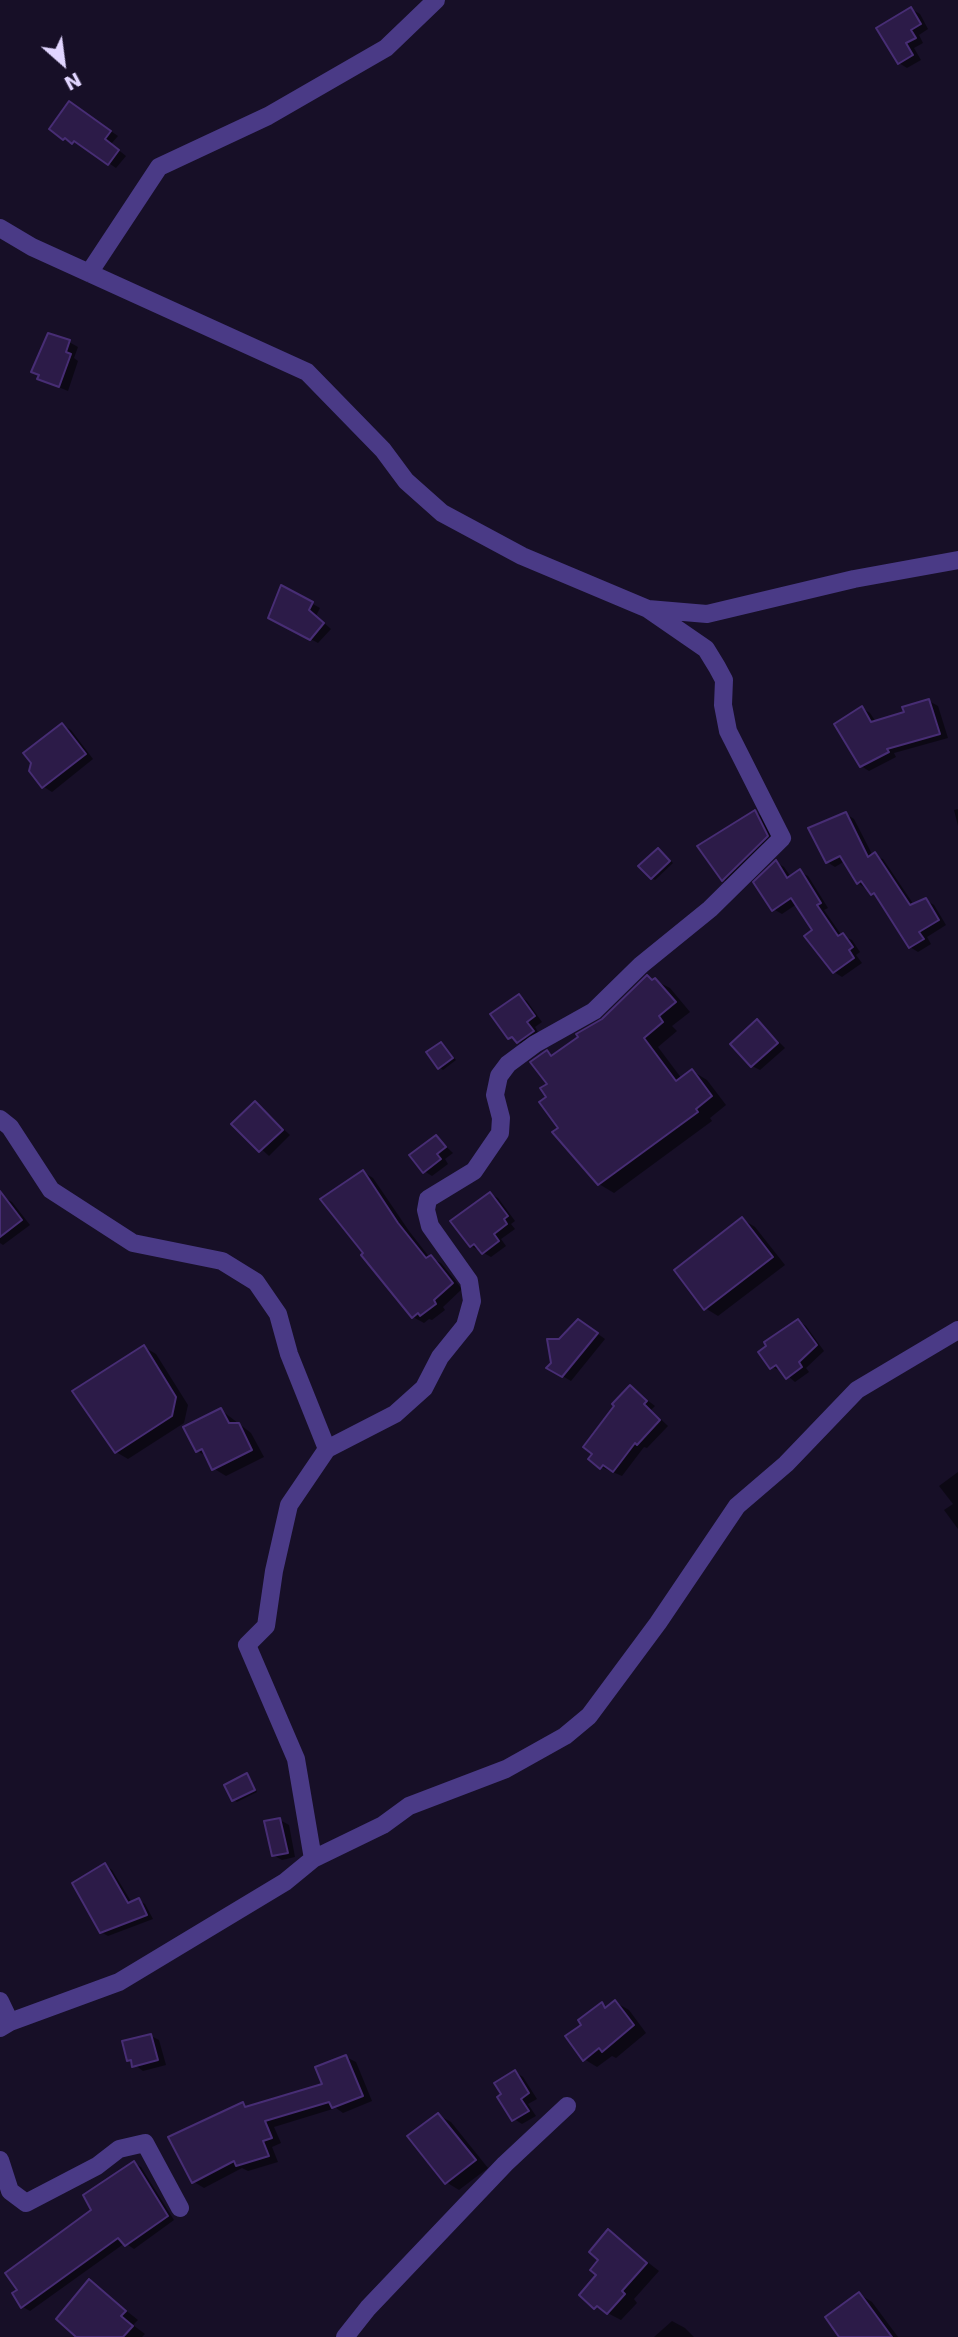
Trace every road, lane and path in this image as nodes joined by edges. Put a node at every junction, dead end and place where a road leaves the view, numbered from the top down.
1 (436, 0) edge
2 (0, 228) edge
3 (89, 273) junction
4 (958, 560) edge
5 (648, 610) junction
6 (0, 1119) edge
7 (958, 1331) edge
8 (327, 1449) junction
9 (313, 1859) junction
10 (0, 2001) edge
11 (5, 2025) edge
12 (567, 2106) dead end
13 (0, 2160) edge
14 (180, 2208) dead end
15 (345, 2337) edge

1 - 3 street
2 - 3 street
3 - 5 street
4 - 5 street
5 - 8 street
6 - 8 street
7 - 9 street
8 - 9 street
9 - 11 street
10 - 11 street
12 - 15 street
13 - 14 street

